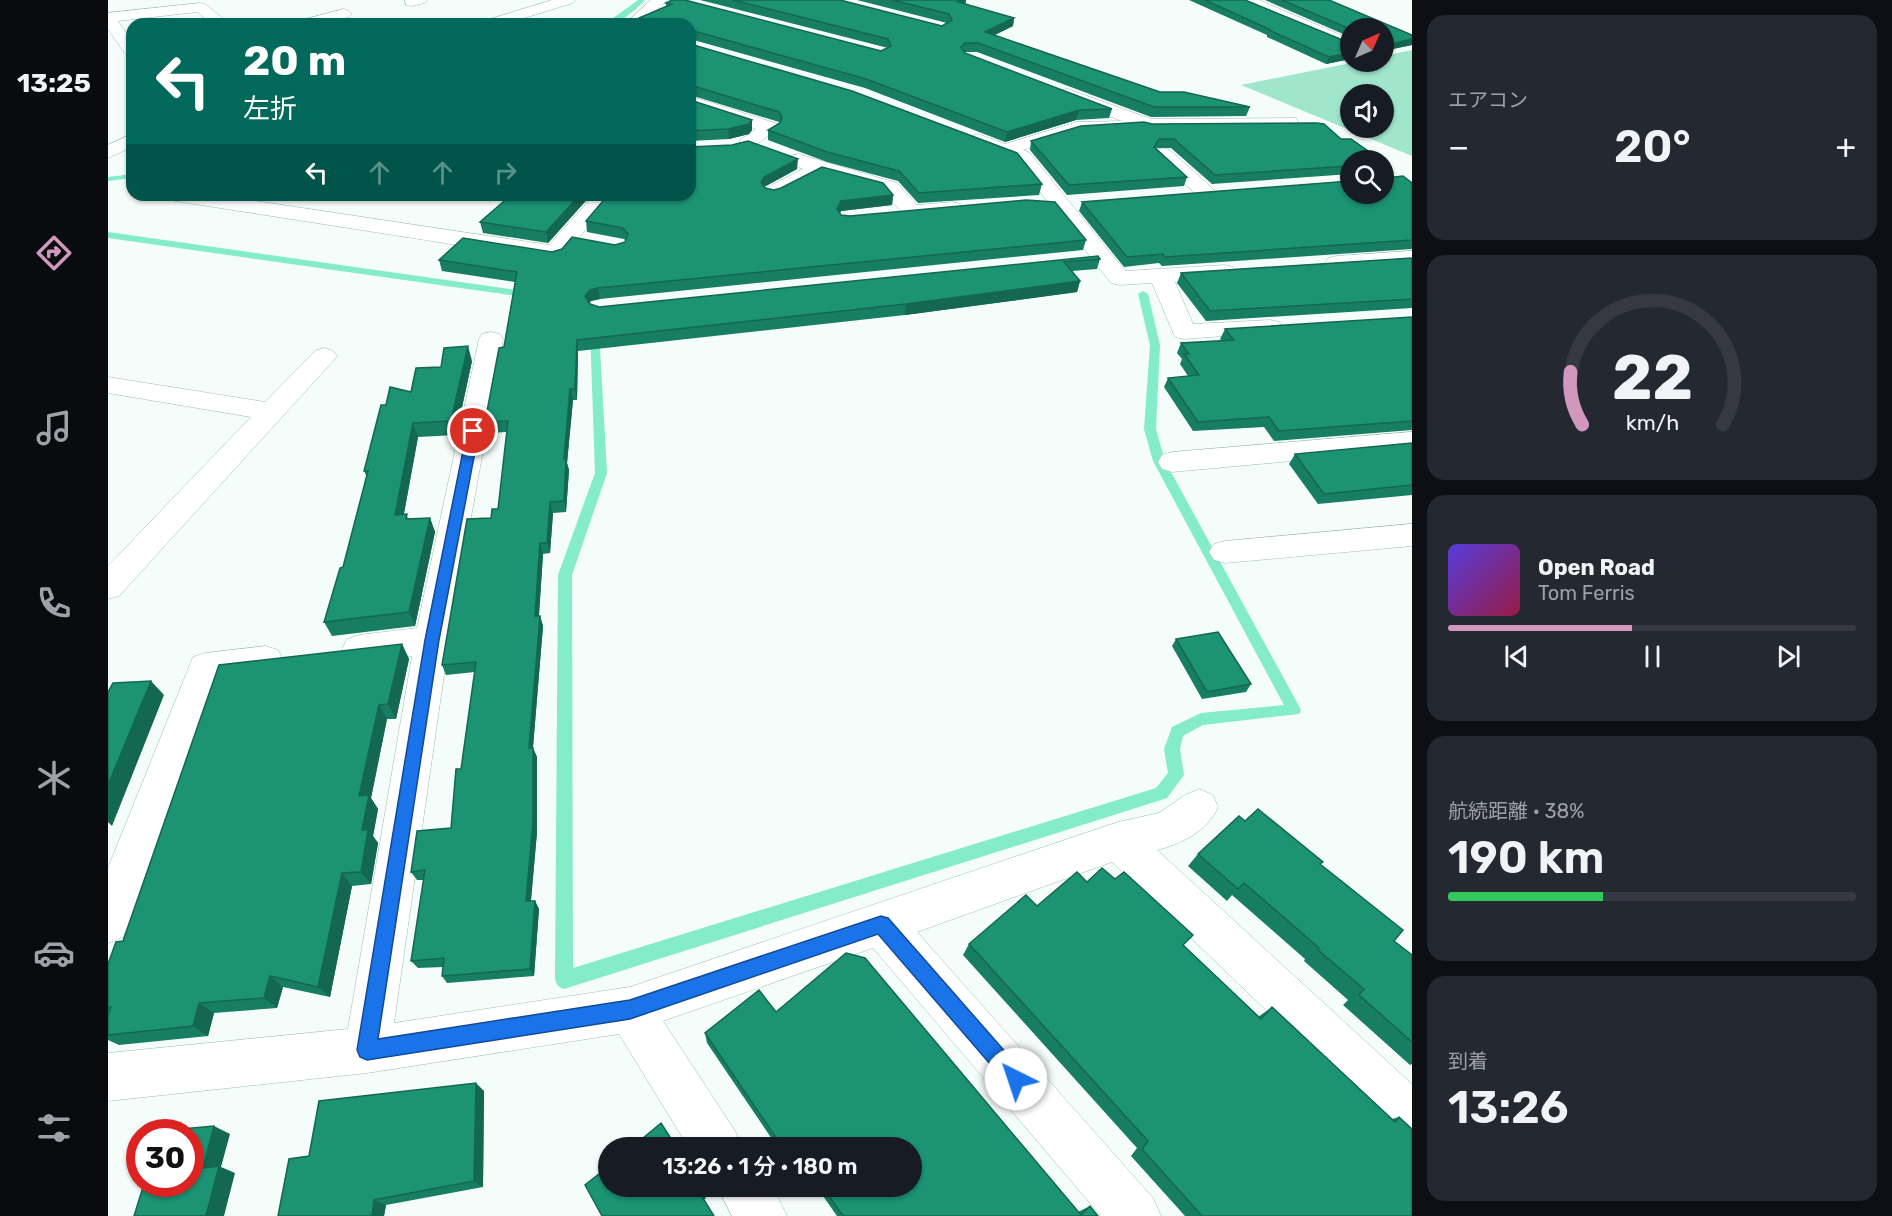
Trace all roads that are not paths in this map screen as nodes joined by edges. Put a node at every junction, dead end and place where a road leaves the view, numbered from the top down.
1 (568, 0) edge
2 (660, 0) edge
3 (1246, 0) edge
4 (509, 4) dead end
5 (344, 14) dead end
6 (523, 14) junction
7 (108, 18) edge
8 (214, 18) edge
9 (328, 18) edge
10 (509, 18) edge
11 (640, 18) edge
12 (1340, 41) edge
13 (126, 44) edge
14 (1048, 87) edge
15 (696, 103) edge
16 (1289, 122) edge
17 (1149, 125) junction
18 (962, 134) edge
19 (126, 143) edge
20 (1004, 150) junction
21 (108, 152) edge
22 (1163, 154) edge
23 (819, 168) junction
24 (1228, 191) edge
25 (773, 192) edge
26 (1206, 193) junction
27 (1183, 195) edge
28 (214, 201) edge
29 (600, 201) edge
30 (1036, 202) edge
31 (1071, 203) junction
32 (968, 207) edge
33 (912, 212) junction
34 (891, 214) edge
35 (568, 237) junction
36 (597, 242) edge
37 (1103, 257) junction
38 (1412, 258) edge
39 (1079, 259) edge
40 (1316, 265) edge
41 (1245, 270) edge
42 (1161, 277) junction
43 (1298, 325) edge
44 (491, 339) dead end
45 (324, 356) dead end
46 (108, 385) edge
47 (272, 412) junction
48 (1412, 441) edge
49 (1172, 462) dead end
50 (1412, 535) edge
51 (1225, 552) dead end
52 (121, 555) edge
53 (108, 587) edge
54 (432, 640) junction
55 (330, 652) edge
56 (296, 656) edge
57 (1199, 807) dead end
58 (1118, 841) junction
59 (108, 922) edge
60 (881, 924) junction
61 (630, 1010) junction
62 (367, 1050) junction
63 (108, 1077) edge
64 (1412, 1117) edge
65 (711, 1137) edge
66 (749, 1197) edge
67 (761, 1216) edge
68 (1135, 1216) edge

1 - 6 street
2 - 11 street
3 - 12 street
4 - 6 street
5 - 9 street
6 - 10 street
7 - 8 street
7 - 13 street
14 - 17 street
15 - 23 street
16 - 17 street
17 - 20 street
18 - 20 street
19 - 21 street
20 - 31 street
22 - 26 street
23 - 25 street
23 - 33 street
24 - 26 street
26 - 27 street
28 - 35 street
29 - 35 street
30 - 31 street
31 - 37 street
32 - 33 street
33 - 34 street
35 - 36 street
37 - 39 street
37 - 42 street
38 - 40 street
41 - 42 street
42 - 43 street
44 - 54 street
45 - 47 street
46 - 47 street
47 - 52 street
48 - 49 street
50 - 51 street
52 - 53 street
54 - 55 street
54 - 62 street
56 - 59 street
57 - 58 street
58 - 60 street
58 - 64 street
60 - 61 street
60 - 68 street
61 - 62 street
61 - 65 street
62 - 63 street
66 - 67 street

